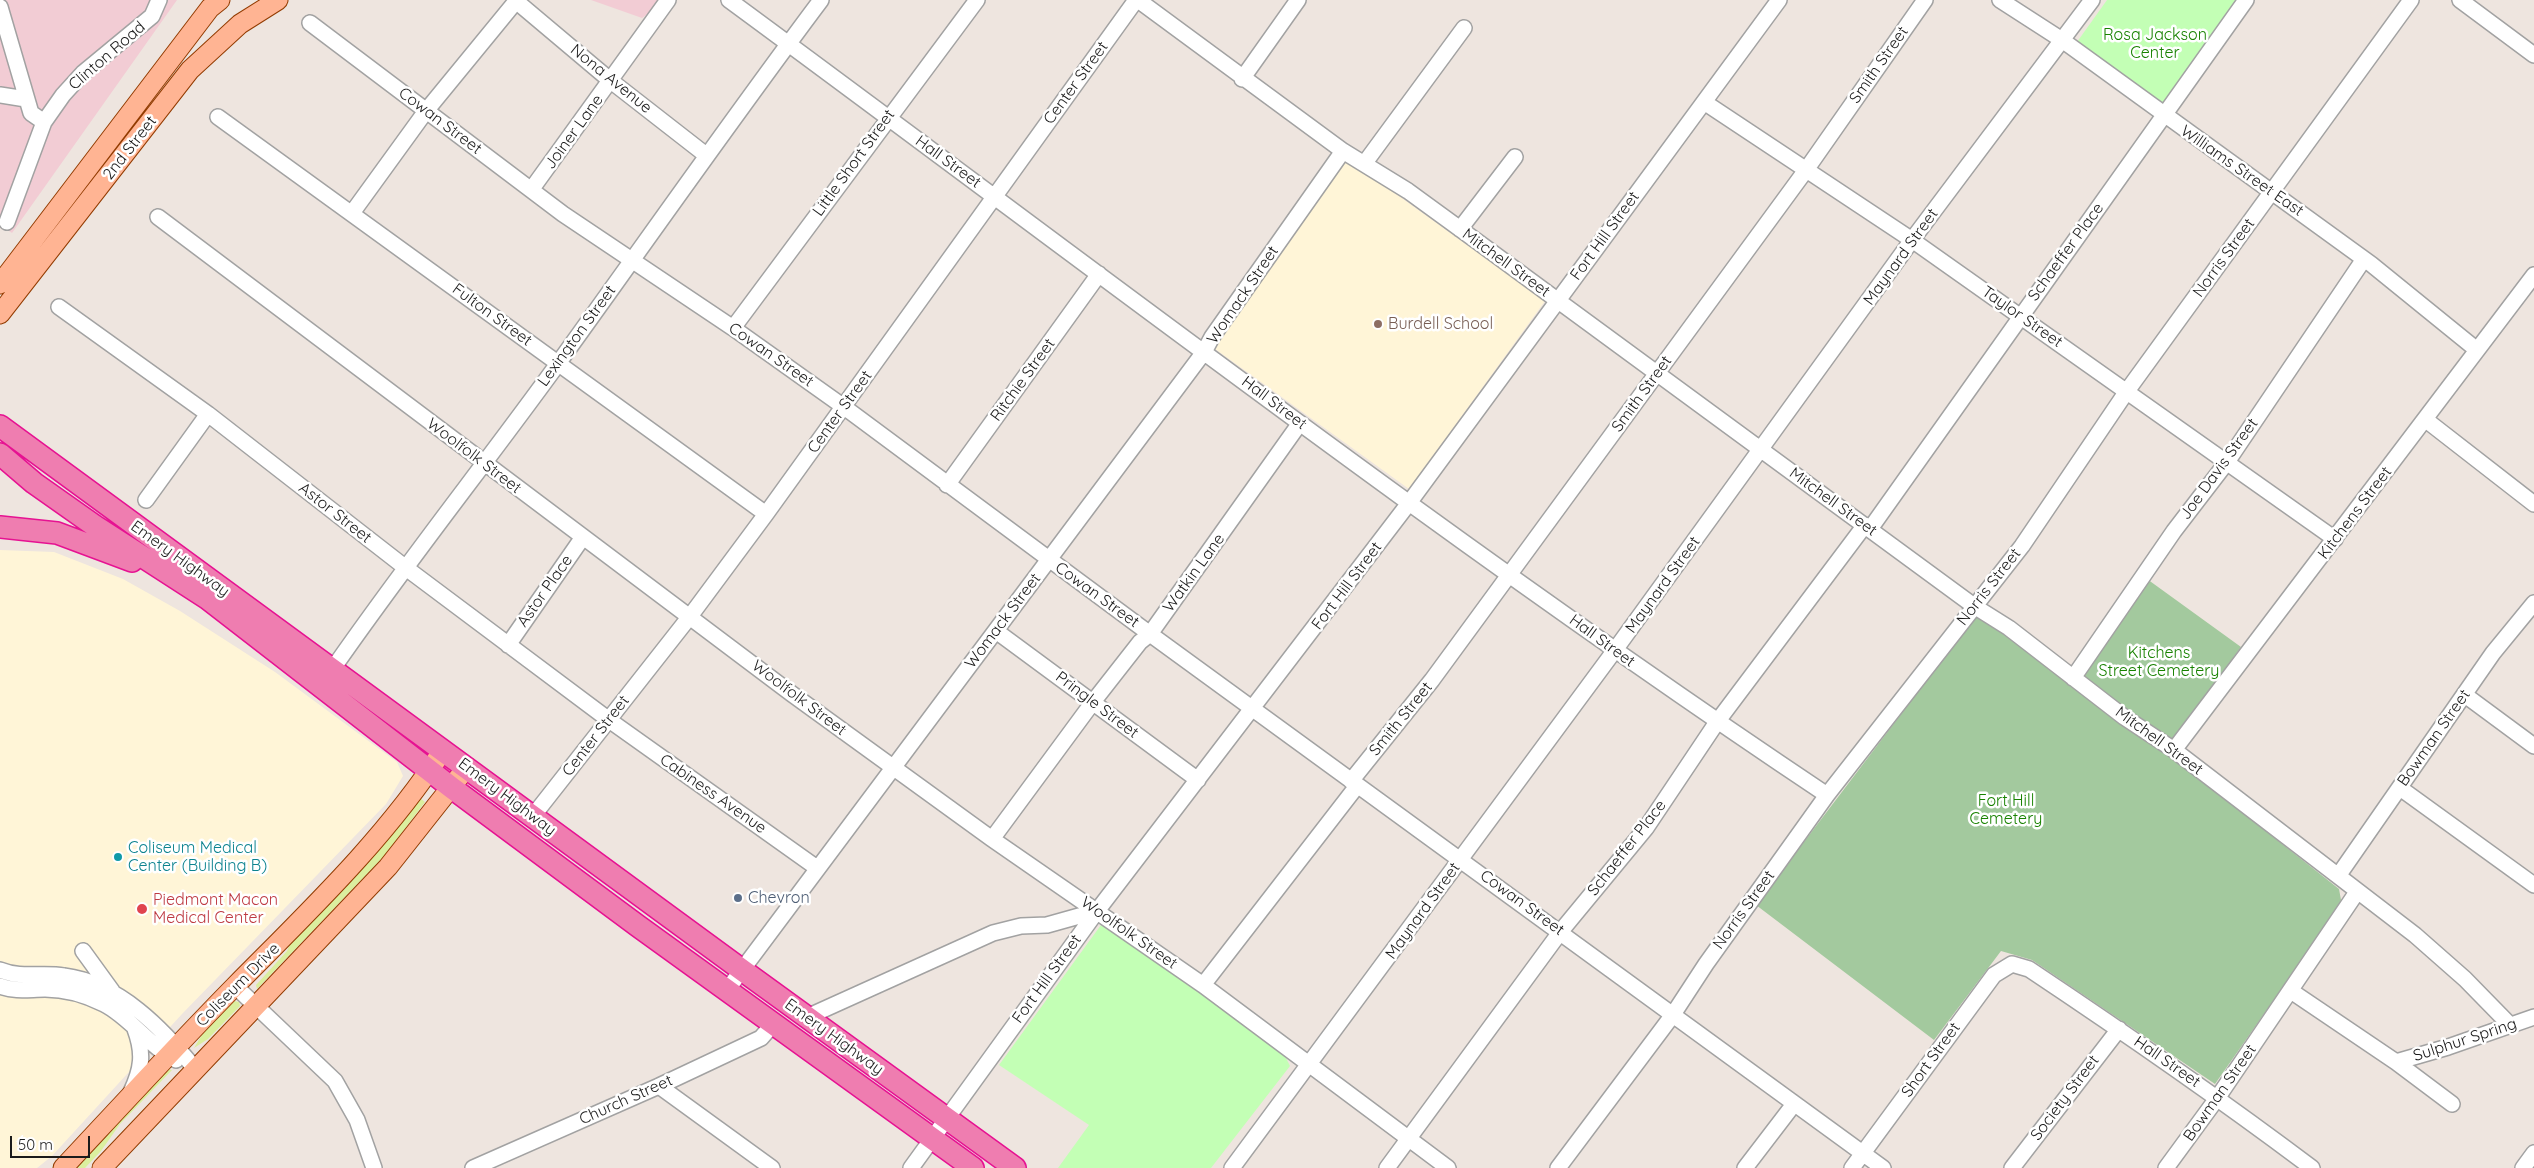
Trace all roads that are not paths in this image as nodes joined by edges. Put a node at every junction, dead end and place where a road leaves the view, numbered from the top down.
1 (159, 0) edge
2 (278, 0) edge
3 (517, 0) edge
4 (668, 0) edge
5 (729, 0) edge
6 (821, 0) edge
7 (977, 0) edge
8 (1137, 0) edge
9 (1298, 0) edge
10 (1779, 0) edge
11 (1925, 0) edge
12 (2000, 0) edge
13 (2092, 0) edge
14 (2246, 0) edge
15 (2411, 0) edge
16 (2460, 0) edge
17 (213, 3) edge
18 (1155, 5) edge
19 (0, 8) edge
20 (310, 23) dead end
21 (1464, 28) dead end
22 (2062, 40) junction
23 (788, 44) junction
24 (2534, 55) edge
25 (1242, 79) junction
26 (611, 81) junction
27 (0, 95) edge
28 (26, 99) junction
29 (1704, 102) junction
30 (426, 110) junction
31 (2164, 116) junction
32 (218, 117) dead end
33 (888, 117) junction
34 (44, 122) junction
35 (1343, 152) junction
36 (706, 155) junction
37 (1515, 157) dead end
38 (1364, 164) junction
39 (1806, 170) junction
40 (531, 190) junction
41 (2272, 192) junction
42 (995, 197) junction
43 (352, 213) junction
44 (158, 217) dead end
45 (7, 222) dead end
46 (1460, 229) junction
47 (1912, 240) junction
48 (2364, 259) junction
49 (632, 260) junction
50 (1098, 274) junction
51 (2534, 275) edge
52 (0, 284) edge
53 (1558, 300) junction
54 (59, 307) dead end
55 (0, 314) edge
56 (2020, 316) junction
57 (732, 328) junction
58 (2477, 350) junction
59 (1204, 352) junction
60 (558, 363) junction
61 (1658, 374) junction
62 (2127, 392) junction
63 (844, 407) junction
64 (208, 414) junction
65 (2426, 420) junction
66 (1300, 423) junction
67 (0, 426) edge
68 (1761, 450) junction
69 (0, 454) edge
70 (2227, 462) junction
71 (484, 464) junction
72 (0, 473) edge
73 (27, 477) junction
74 (76, 482) junction
75 (947, 485) junction
76 (146, 500) dead end
77 (1408, 503) junction
78 (2534, 504) edge
79 (766, 514) junction
80 (0, 527) edge
81 (1868, 527) junction
82 (583, 537) junction
83 (2334, 539) junction
84 (1048, 560) junction
85 (406, 568) junction
86 (1510, 574) junction
87 (208, 599) junction
88 (1974, 606) junction
89 (2532, 610) edge
90 (691, 616) junction
91 (996, 631) junction
92 (1150, 634) junction
93 (508, 645) junction
94 (1615, 650) junction
95 (332, 670) junction
96 (2073, 678) junction
97 (2464, 695) junction
98 (1093, 702) junction
99 (1253, 709) junction
100 (609, 720) junction
101 (1717, 722) junction
102 (2534, 746) edge
103 (443, 750) junction
104 (2174, 750) junction
105 (893, 766) junction
106 (467, 767) junction
107 (430, 770) junction
108 (1198, 780) junction
109 (1354, 783) junction
110 (452, 788) junction
111 (2400, 788) junction
112 (1827, 795) junction
113 (533, 816) junction
114 (992, 839) junction
115 (1461, 859) junction
116 (818, 868) junction
117 (2338, 876) junction
118 (2534, 885) edge
119 (2357, 892) junction
120 (1097, 911) junction
121 (1046, 925) junction
122 (1561, 931) junction
123 (1076, 940) junction
124 (83, 951) dead end
125 (2017, 964) joint
126 (0, 970) edge
127 (742, 970) junction
128 (1203, 985) junction
129 (0, 986) edge
130 (235, 986) junction
131 (727, 990) junction
132 (2291, 991) junction
133 (112, 992) junction
134 (257, 1005) junction
135 (1672, 1016) junction
136 (807, 1017) junction
137 (2534, 1017) edge
138 (774, 1023) junction
139 (2510, 1025) junction
140 (2119, 1028) junction
141 (135, 1029) junction
142 (173, 1052) junction
143 (2396, 1062) junction
144 (1310, 1064) junction
145 (196, 1070) junction
146 (659, 1086) junction
147 (2218, 1097) junction
148 (126, 1101) junction
149 (1794, 1104) junction
150 (2452, 1104) dead end
151 (947, 1119) junction
152 (932, 1138) junction
153 (1408, 1138) junction
154 (1863, 1153) junction
155 (2534, 1153) edge
156 (1233, 1167) edge
157 (63, 1168) edge
158 (102, 1168) edge
159 (374, 1168) edge
160 (473, 1168) edge
161 (772, 1168) edge
162 (911, 1168) edge
163 (973, 1168) edge
164 (1015, 1168) edge
165 (1387, 1168) edge
166 (1448, 1168) edge
167 (1558, 1168) edge
168 (1745, 1168) edge
169 (1852, 1168) edge
170 (1883, 1168) edge
171 (2012, 1168) edge
172 (2166, 1168) edge
173 (2312, 1168) edge
174 (2523, 1168) edge

1 - 34 street, Clinton Road
2 - 55 main road, 2nd Street
3 - 26 street, Nona Avenue
3 - 30 street
4 - 26 street, Joiner Lane
5 - 23 street, Hall Street
6 - 23 street, Lexington Street
7 - 33 street, Little Short Street
8 - 18 street, Mitchell Street
8 - 42 street, Center Street
9 - 25 street
10 - 29 street, Fort Hill Street
11 - 39 street, Smith Street
12 - 22 street, Williams Street East
13 - 22 street, Maynard Street
14 - 31 street, Schaeffer Place
15 - 41 street, Norris Street
16 - 24 street
17 - 52 main road, 2nd Street
18 - 25 street, Mitchell Street
19 - 28 street
20 - 30 street, Cowan Street
21 - 38 street
22 - 31 street, Williams Street East
22 - 47 street, Maynard Street
23 - 33 street, Hall Street
23 - 36 street, Lexington Street
25 - 35 street, Mitchell Street
26 - 36 street, Nona Avenue
26 - 40 street, Joiner Lane
27 - 28 street
28 - 34 street
29 - 39 street, Taylor Street
29 - 53 street, Fort Hill Street
30 - 40 street, Cowan Street
30 - 43 street
31 - 41 street, Williams Street East
31 - 56 street, Schaeffer Place
32 - 43 street, Fulton Street
33 - 42 street, Hall Street
33 - 57 street, Little Short Street
34 - 45 street, Clinton Road
35 - 38 street, Mitchell Street
35 - 59 street, Womack Street
36 - 49 street, Lexington Street
37 - 46 street
38 - 46 street, Mitchell Street
39 - 47 street, Taylor Street
39 - 61 street, Smith Street
40 - 49 street, Cowan Street
41 - 48 street, Williams Street East
41 - 62 street, Norris Street
42 - 50 street, Hall Street
42 - 63 street, Center Street
43 - 60 street, Fulton Street
44 - 71 street, Woolfolk Street
46 - 53 street, Mitchell Street
47 - 56 street, Taylor Street
47 - 68 street, Maynard Street
48 - 58 street, Williams Street East
48 - 70 street, Joe Davis Street
49 - 57 street, Cowan Street
49 - 60 street, Lexington Street
50 - 59 street, Hall Street
50 - 75 street, Ritchie Street
51 - 58 street, Kitchens Street
53 - 61 street, Mitchell Street
53 - 77 street, Fort Hill Street
54 - 64 street, Astor Street
56 - 62 street, Taylor Street
56 - 81 street, Schaeffer Place
57 - 63 street, Cowan Street
58 - 65 street, Kitchens Street
59 - 66 street, Hall Street
59 - 84 street, Womack Street
60 - 71 street, Lexington Street
60 - 79 street, Fulton Street
61 - 68 street, Mitchell Street
61 - 86 street, Smith Street
62 - 70 street, Taylor Street
62 - 88 street, Norris Street
63 - 75 street, Cowan Street
63 - 79 street, Center Street
64 - 76 street
64 - 85 street, Astor Street
65 - 78 street
65 - 83 street, Kitchens Street
66 - 77 street, Hall Street
66 - 92 street, Watkin Lane
67 - 74 highway, Emery Highway
68 - 81 street, Mitchell Street
68 - 94 street, Maynard Street
69 - 73 highway, Emery Highway
70 - 83 street, Taylor Street
70 - 96 street, Joe Davis Street
71 - 82 street, Woolfolk Street
71 - 85 street, Lexington Street
72 - 73 highway
73 - 74 highway
73 - 87 highway, Emery Highway
74 - 95 highway, Emery Highway
75 - 84 street, Cowan Street
77 - 86 street, Hall Street
77 - 99 street, Fort Hill Street
79 - 90 street, Center Street
80 - 87 highway
81 - 88 street, Mitchell Street
81 - 101 street, Schaeffer Place
82 - 90 street, Woolfolk Street
82 - 93 street, Astor Place
83 - 104 street, Kitchens Street
84 - 91 street, Womack Street
84 - 92 street, Cowan Street
85 - 93 street, Astor Street
85 - 95 street, Lexington Street
86 - 94 street, Hall Street
86 - 109 street, Smith Street
87 - 107 highway, Emery Highway
88 - 96 street, Mitchell Street
88 - 112 street, Norris Street
89 - 97 street, Bowman Street
90 - 100 street, Center Street
90 - 105 street, Woolfolk Street
91 - 98 street, Pringle Street
91 - 105 street, Womack Street
92 - 98 street, Watkin Lane
92 - 99 street, Cowan Street
93 - 100 street, Astor Street
94 - 101 street, Hall Street
94 - 115 street, Maynard Street
95 - 103 highway, Emery Highway
96 - 104 street, Mitchell Street
97 - 102 street
97 - 111 street, Bowman Street
98 - 108 street, Pringle Street
98 - 114 street, Watkin Lane
99 - 108 street, Fort Hill Street
99 - 109 street, Cowan Street
100 - 113 street, Center Street
100 - 116 street, Cabiness Avenue
101 - 112 street, Hall Street
101 - 122 street, Schaeffer Place
103 - 106 highway, Emery Highway
103 - 107 main road, Coliseum Drive
104 - 117 street, Mitchell Street
105 - 114 street, Woolfolk Street
105 - 116 street, Womack Street
106 - 110 main road, Coliseum Drive
106 - 113 highway, Emery Highway
107 - 110 highway, Emery Highway
107 - 130 main road, Coliseum Drive
108 - 120 street, Fort Hill Street
109 - 115 street, Cowan Street
109 - 128 street, Smith Street
110 - 131 highway, Emery Highway
110 - 134 main road, Coliseum Drive
111 - 117 street, Bowman Street
111 - 118 street
112 - 135 street, Norris Street
113 - 127 highway, Emery Highway
114 - 120 street, Woolfolk Street
115 - 122 street, Cowan Street
115 - 144 street, Maynard Street
116 - 127 street, Womack Street
117 - 119 street, Mitchell Street
119 - 132 street, Bowman Street
119 - 139 street, Mitchell Street
120 - 121 street
120 - 123 street, Fort Hill Street
120 - 128 street, Woolfolk Street
121 - 123 street
121 - 136 street
122 - 135 street, Cowan Street
122 - 153 street, Schaeffer Place
123 - 151 street, Fort Hill Street
124 - 133 street
125 - 140 street, Hall Street
125 - 154 street, Short Street
126 - 133 street
127 - 131 street, Womack Street
127 - 136 highway, Emery Highway
128 - 144 street, Woolfolk Street
129 - 141 street
130 - 134 street
130 - 142 main road, Coliseum Drive
131 - 138 highway, Emery Highway
132 - 143 street, Sulphur Spring
132 - 147 street, Bowman Street
133 - 142 street
134 - 145 main road, Coliseum Drive
134 - 159 street
135 - 149 street, Cowan Street
135 - 167 street, Norris Street
136 - 151 highway, Emery Highway
137 - 139 street, Sulphur Spring
138 - 146 street, Church Street
138 - 152 highway, Emery Highway
139 - 143 street, Sulphur Spring
140 - 147 street, Hall Street
140 - 171 street, Society Street
141 - 142 street
141 - 148 street
142 - 145 street
142 - 148 main road, Coliseum Drive
143 - 150 street, Sulphur Spring
144 - 153 street, Woolfolk Street
144 - 156 street, Maynard Street
145 - 158 main road, Coliseum Drive
146 - 160 street, Church Street
146 - 161 street
147 - 172 street, Bowman Street
147 - 173 street, Hall Street
148 - 157 main road, Coliseum Drive
149 - 154 street, Cowan Street
149 - 168 street
151 - 152 street, Fort Hill Street
151 - 164 highway, Emery Highway
152 - 162 street, Fort Hill Street
152 - 163 highway, Emery Highway
153 - 165 street, Schaeffer Place
153 - 166 street, Woolfolk Street
154 - 169 street, Short Street
154 - 170 street, Cowan Street
155 - 174 street

